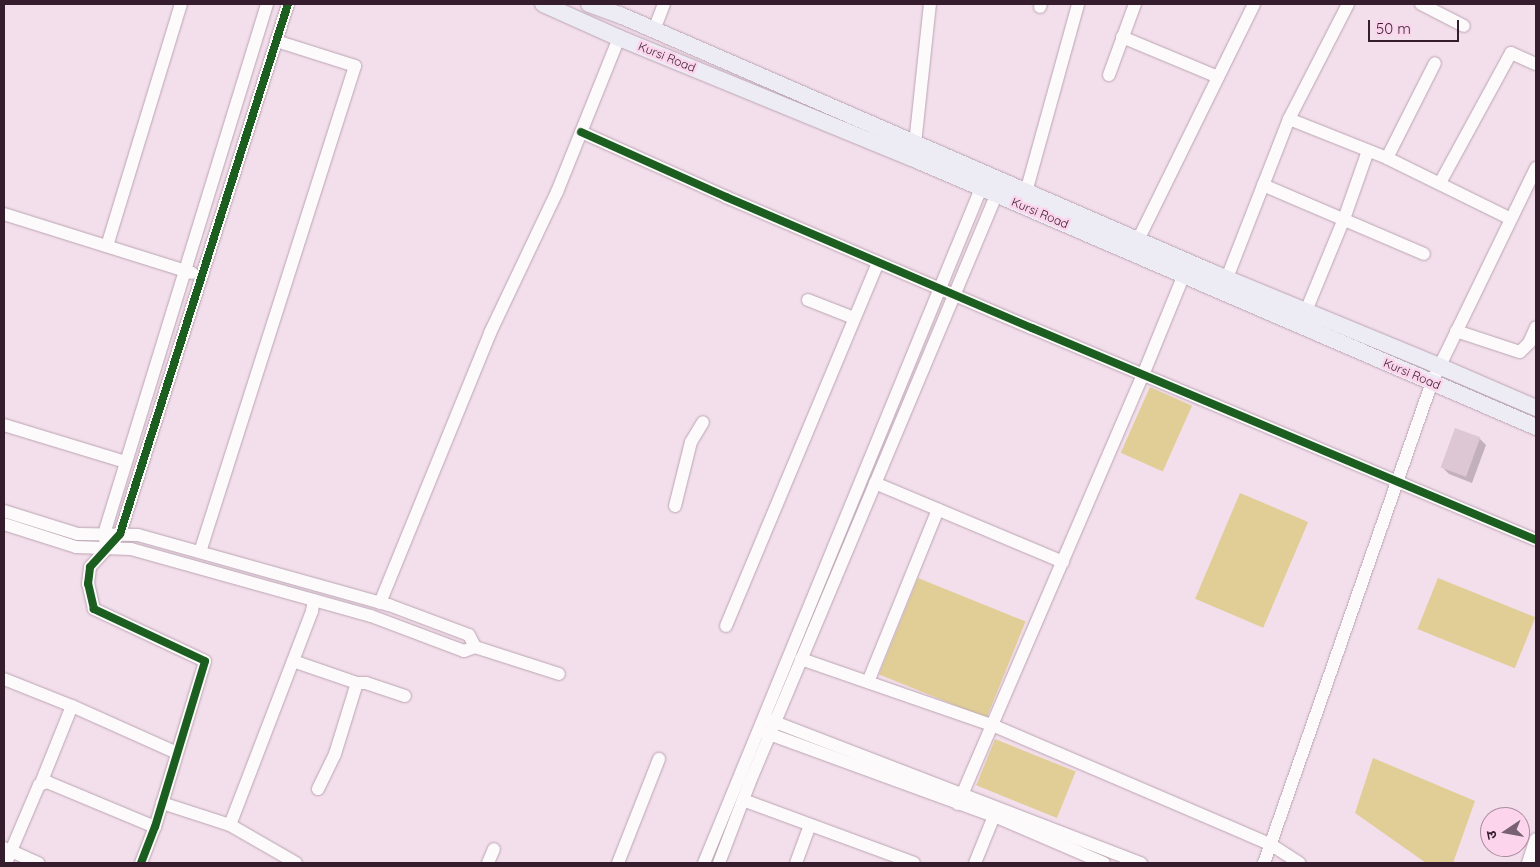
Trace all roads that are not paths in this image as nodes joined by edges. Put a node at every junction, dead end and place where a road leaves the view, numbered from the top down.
1 (181, 4) edge
2 (267, 4) edge
3 (288, 4) edge
4 (543, 4) edge
5 (589, 4) edge
6 (664, 4) edge
7 (930, 4) edge
8 (1078, 4) edge
9 (1135, 4) edge
10 (1254, 4) edge
11 (1420, 4) edge
12 (1345, 5) edge
13 (1464, 26) dead end
14 (654, 30) junction
15 (1122, 37) junction
16 (620, 38) junction
17 (276, 41) junction
18 (1435, 63) dead end
19 (1536, 64) edge
20 (1109, 75) dead end
21 (1218, 78) junction
22 (1289, 119) junction
23 (580, 132) junction
24 (915, 144) junction
25 (1368, 151) junction
26 (1387, 158) junction
27 (1536, 168) edge
28 (1440, 183) junction
29 (991, 184) junction
30 (1264, 185) junction
31 (1026, 192) junction
32 (4, 214) edge
33 (1344, 219) junction
34 (1511, 220) junction
35 (1138, 240) junction
36 (106, 246) junction
37 (1424, 254) dead end
38 (878, 262) junction
39 (1187, 269) junction
40 (185, 271) junction
41 (202, 276) junction
42 (1227, 278) junction
43 (940, 288) junction
44 (954, 295) junction
45 (808, 300) dead end
46 (1306, 311) junction
47 (854, 318) junction
48 (1536, 327) edge
49 (1456, 331) junction
50 (1439, 366) junction
51 (1143, 375) junction
52 (1432, 382) junction
53 (1536, 408) edge
54 (703, 422) dead end
55 (4, 425) edge
56 (1536, 427) edge
57 (126, 462) junction
58 (1398, 482) junction
59 (875, 483) junction
60 (676, 506) dead end
61 (938, 510) junction
62 (4, 511) edge
63 (4, 524) edge
64 (104, 534) junction
65 (120, 534) junction
66 (1536, 540) edge
67 (107, 548) junction
68 (200, 552) junction
69 (1062, 562) junction
70 (314, 600) junction
71 (380, 603) junction
72 (726, 626) dead end
73 (475, 647) junction
74 (801, 659) junction
75 (293, 661) junction
76 (559, 674) dead end
77 (4, 679) edge
78 (868, 682) junction
79 (357, 683) junction
80 (405, 696) dead end
81 (72, 706) junction
82 (775, 722) junction
83 (760, 723) junction
84 (992, 725) junction
85 (770, 735) junction
86 (177, 753) junction
87 (659, 759) dead end
88 (41, 783) junction
89 (318, 789) dead end
90 (960, 798) junction
91 (743, 800) junction
92 (162, 803) junction
93 (994, 816) junction
94 (230, 825) junction
95 (810, 825) junction
96 (154, 827) junction
97 (1536, 839) edge
98 (1270, 844) junction
99 (494, 849) dead end
100 (7, 854) edge
101 (38, 863) edge
102 (141, 863) edge
103 (296, 863) edge
104 (488, 863) edge
105 (618, 863) edge
106 (704, 863) edge
107 (719, 863) edge
108 (796, 863) edge
109 (914, 863) edge
110 (975, 863) edge
111 (1104, 863) edge
112 (1141, 863) edge
113 (1264, 863) edge
114 (1299, 863) edge
115 (1528, 863) edge

1 - 36 street
2 - 40 street
3 - 17 street
4 - 16 main road, Kursi Road
5 - 14 main road, Kursi Road
6 - 14 street
7 - 24 street
8 - 31 street
9 - 15 street
10 - 21 street
11 - 13 street
12 - 22 street
14 - 24 main road, Kursi Road
15 - 20 street
15 - 21 street
16 - 23 street
16 - 29 main road, Kursi Road
17 - 41 street
17 - 68 street
18 - 26 street
19 - 28 street
21 - 35 street
22 - 25 street
22 - 30 street
23 - 38 street
23 - 71 street
24 - 29 main road, Kursi Road
25 - 26 street
25 - 33 street
26 - 28 street
27 - 34 street
28 - 34 street
29 - 31 main road, Kursi Road
29 - 39 main road, Kursi Road
29 - 43 street
29 - 44 street
30 - 33 street
30 - 42 street
31 - 35 main road, Kursi Road
32 - 36 street
33 - 37 street
33 - 46 street
34 - 49 street
35 - 39 main road, Kursi Road
36 - 40 street
38 - 43 street
38 - 47 street
39 - 42 main road, Kursi Road
39 - 51 street
39 - 52 main road, Kursi Road
40 - 41 street
40 - 57 street
41 - 65 street
42 - 46 main road, Kursi Road
43 - 44 street
43 - 83 street
44 - 51 street
44 - 59 street
45 - 47 street
46 - 50 main road, Kursi Road
47 - 72 street
48 - 49 street
49 - 50 street
50 - 52 street
50 - 53 main road, Kursi Road
51 - 58 street
51 - 69 street
52 - 56 main road, Kursi Road
52 - 58 street
54 - 60 street
55 - 57 street
57 - 64 street
58 - 66 street
58 - 98 street
59 - 61 street
59 - 74 street
61 - 69 street
61 - 78 street
62 - 64 street
63 - 67 street
64 - 65 street
64 - 67 street
65 - 67 street
65 - 68 street
67 - 70 street
67 - 86 street
68 - 71 street
69 - 84 street
70 - 73 street
70 - 75 street
71 - 73 street
73 - 76 street
74 - 78 street
74 - 82 street
75 - 79 street
75 - 94 street
77 - 81 street
78 - 84 street
79 - 80 street
79 - 89 street
81 - 86 street
81 - 88 street
82 - 83 street
82 - 85 street
82 - 90 street
83 - 85 street
83 - 106 street
84 - 90 street
84 - 98 street
85 - 90 street
85 - 91 street
86 - 92 street
87 - 105 street
88 - 96 street
88 - 100 street
90 - 93 street
90 - 112 street
91 - 95 street
91 - 107 street
92 - 94 street
92 - 96 street
93 - 110 street
93 - 111 street
94 - 103 street
95 - 108 street
95 - 109 street
96 - 102 street
97 - 115 street
98 - 113 street
98 - 114 street
99 - 104 street
100 - 101 street

